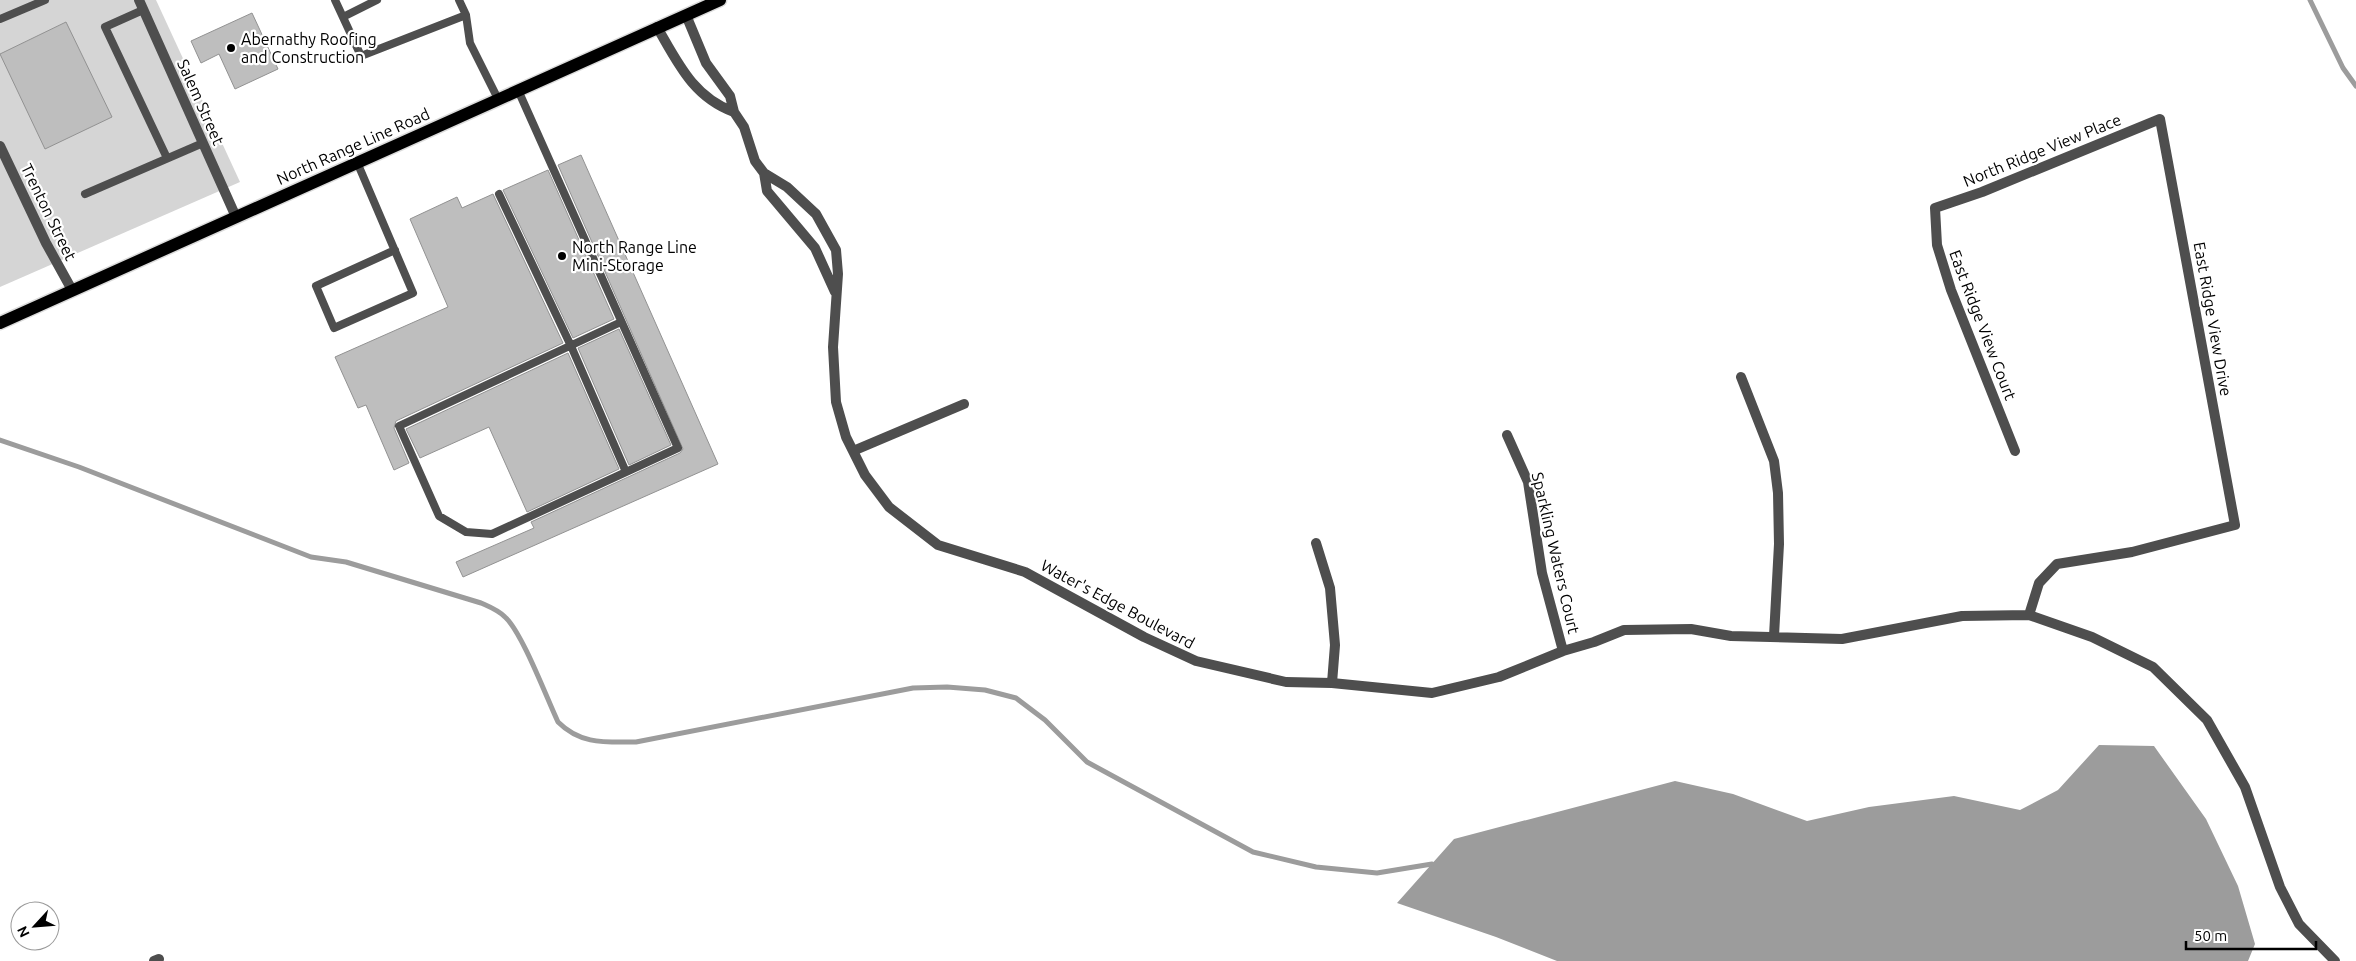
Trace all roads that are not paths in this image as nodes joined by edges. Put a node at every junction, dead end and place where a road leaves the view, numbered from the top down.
1 (45, 0) edge
2 (335, 0) edge
3 (377, 0) edge
4 (459, 0) edge
5 (720, 0) edge
6 (141, 5) edge
7 (466, 15) junction
8 (686, 15) junction
9 (343, 17) junction
10 (0, 19) edge
11 (657, 27) junction
12 (518, 90) junction
13 (498, 99) junction
14 (734, 112) junction
15 (2160, 119) joint
16 (203, 143) junction
17 (0, 146) edge
18 (167, 158) junction
19 (357, 162) junction
20 (764, 173) junction
21 (85, 194) dead end
22 (500, 194) dead end
23 (1935, 208) joint
24 (236, 217) junction
25 (395, 250) junction
26 (72, 290) junction
27 (836, 293) junction
28 (622, 322) junction
29 (0, 323) edge
30 (571, 346) junction
31 (1741, 378) dead end
32 (964, 404) dead end
33 (1507, 435) dead end
34 (853, 451) junction
35 (2015, 451) dead end
36 (626, 472) junction
37 (1316, 543) dead end
38 (2029, 615) junction
39 (1774, 636) junction
40 (1563, 651) junction
41 (1332, 683) junction
42 (2335, 961) edge

1 - 10 lane
2 - 9 lane
3 - 9 lane
4 - 7 lane
5 - 8 main road, North Range Line Road
6 - 16 street, Salem Street
6 - 18 lane
7 - 9 lane
7 - 13 lane
8 - 11 main road, North Range Line Road
8 - 14 street, Water's Edge Boulevard
11 - 12 main road, North Range Line Road
11 - 14 street
12 - 13 main road, North Range Line Road
12 - 28 lane
13 - 19 main road, North Range Line Road
14 - 20 street, Water's Edge Boulevard
15 - 23 street, North Ridge View Place
15 - 38 street, East Ridge View Drive
16 - 18 lane
16 - 24 street, Salem Street
17 - 26 street, Trenton Street
18 - 21 lane
19 - 24 main road, North Range Line Road
19 - 25 lane
20 - 27 street, Water's Edge Boulevard
20 - 27 street, Water's Edge Boulevard
22 - 30 lane
23 - 35 street, East Ridge View Court
24 - 26 main road, North Range Line Road
25 - 25 lane
26 - 29 main road, North Range Line Road
27 - 34 street, Water's Edge Boulevard
28 - 30 lane
28 - 36 lane
30 - 36 lane
30 - 36 lane
31 - 39 street
32 - 34 street
33 - 40 street, Sparkling Waters Court
34 - 41 street, Water's Edge Boulevard
37 - 41 street
38 - 39 street, Water's Edge Boulevard
38 - 42 street
39 - 40 street, Water's Edge Boulevard
40 - 41 street, Water's Edge Boulevard

